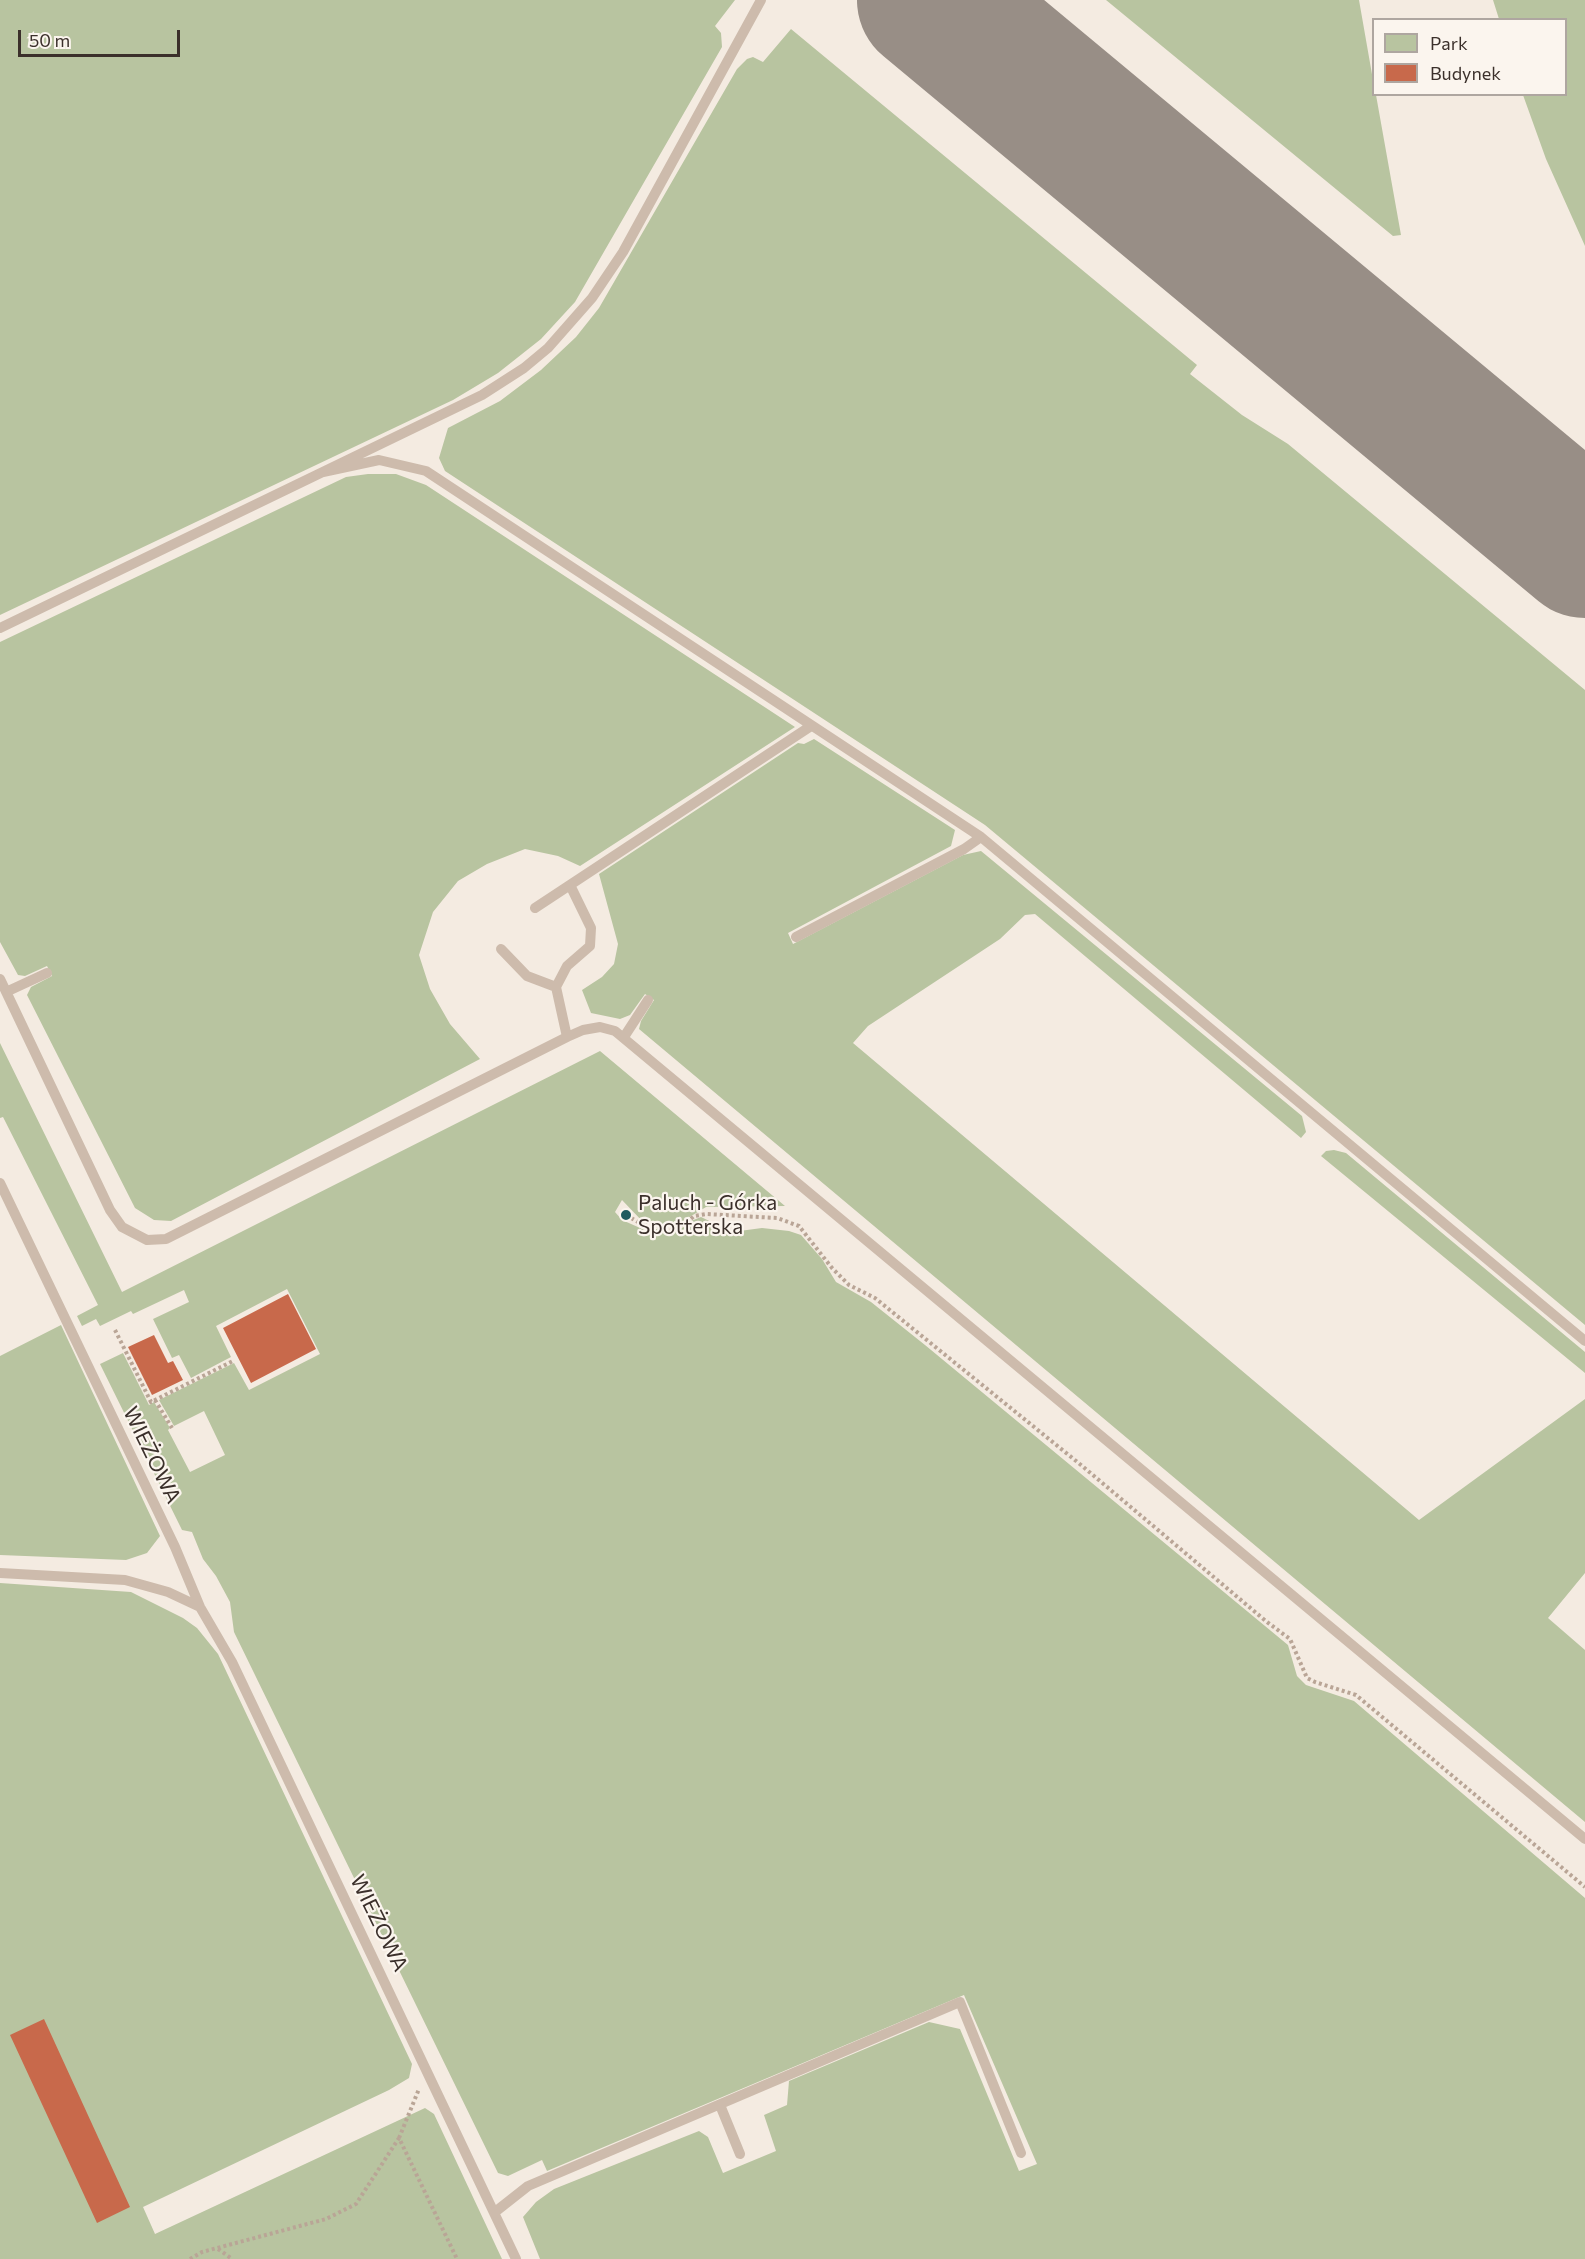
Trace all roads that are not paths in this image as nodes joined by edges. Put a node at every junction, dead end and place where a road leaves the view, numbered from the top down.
1 (761, 0) edge
2 (323, 472) junction
3 (0, 628) edge
4 (811, 726) junction
5 (981, 837) junction
6 (570, 885) junction
7 (535, 908) dead end
8 (796, 937) dead end
9 (501, 949) dead end
10 (46, 973) dead end
11 (0, 979) edge
12 (556, 987) junction
13 (6, 992) junction
14 (648, 1000) dead end
15 (567, 1037) junction
16 (624, 1037) junction
17 (0, 1183) edge
18 (1585, 1341) edge
19 (0, 1573) edge
20 (200, 1607) junction
21 (1585, 1839) edge
22 (720, 2104) junction
23 (1021, 2153) dead end
24 (740, 2154) dead end
25 (495, 2212) junction
26 (516, 2259) edge

1 - 2 lane
2 - 3 lane
2 - 4 lane
4 - 5 lane
4 - 6 lane
5 - 8 lane
5 - 18 lane
6 - 7 lane
6 - 12 lane
9 - 12 lane
10 - 13 lane
11 - 13 lane
12 - 15 lane
13 - 15 lane
14 - 16 lane
15 - 16 lane
16 - 21 lane
17 - 20 lane, WIEŻOWA
19 - 20 lane
20 - 25 lane, WIEŻOWA
22 - 23 lane
22 - 24 lane
22 - 25 lane
25 - 26 lane, WIEŻOWA

